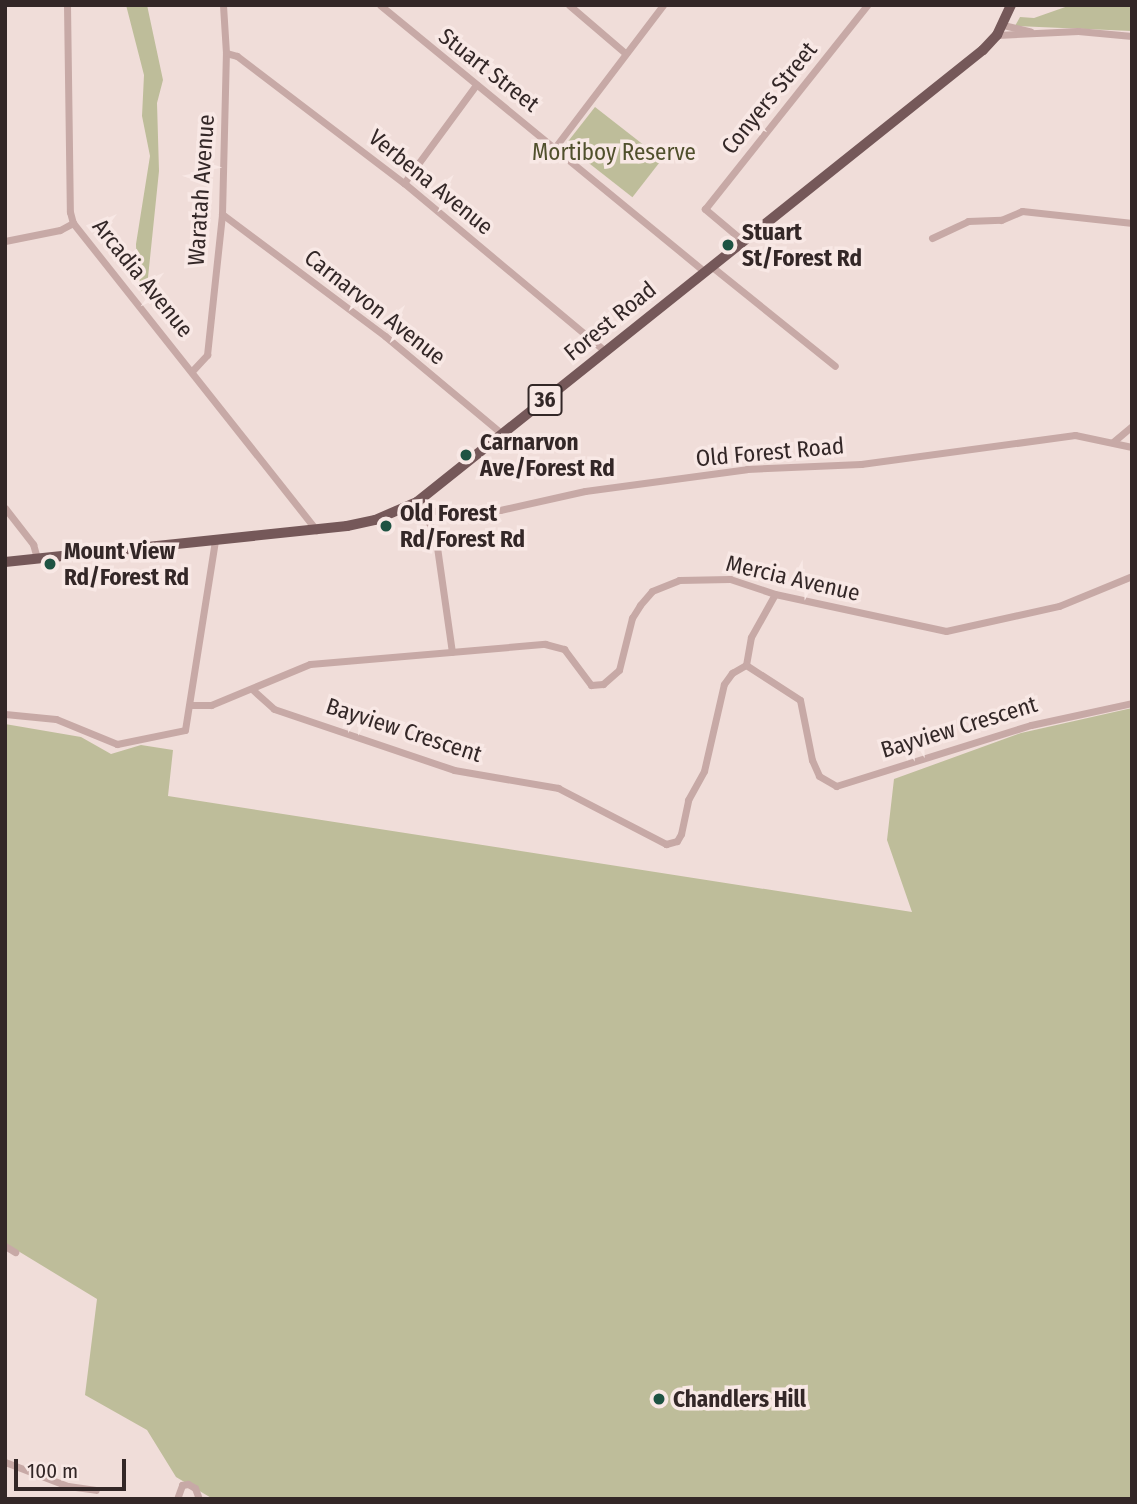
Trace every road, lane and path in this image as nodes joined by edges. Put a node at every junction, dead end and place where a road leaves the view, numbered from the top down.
1 (67, 5) edge
2 (223, 5) edge
3 (380, 5) edge
4 (569, 5) edge
5 (663, 5) edge
6 (867, 5) edge
7 (1011, 5) edge
8 (1000, 30) junction
9 (1030, 31) junction
10 (1132, 36) edge
11 (226, 53) junction
12 (625, 53) junction
13 (476, 85) junction
14 (556, 146) junction
15 (404, 183) junction
16 (222, 214) junction
17 (1132, 222) edge
18 (74, 223) junction
19 (932, 238) dead end
20 (5, 241) edge
21 (743, 241) junction
22 (708, 269) junction
23 (605, 351) junction
24 (835, 366) dead end
25 (193, 370) junction
26 (1132, 426) edge
27 (502, 434) junction
28 (1113, 442) junction
29 (1132, 447) edge
30 (427, 495) junction
31 (417, 502) junction
32 (5, 508) edge
33 (430, 511) junction
34 (432, 522) junction
35 (316, 530) junction
36 (215, 540) junction
37 (37, 558) junction
38 (5, 562) edge
39 (1132, 576) edge
40 (775, 594) junction
41 (452, 652) junction
42 (746, 665) junction
43 (253, 690) junction
44 (1132, 703) edge
45 (192, 705) junction
46 (5, 714) edge
47 (5, 1246) edge
48 (15, 1252) dead end
49 (5, 1462) edge
50 (96, 1490) dead end
51 (177, 1499) edge
52 (199, 1499) edge

1 - 18 street, Arcadia Avenue
2 - 11 street, Waratah Avenue
3 - 13 street, Stuart Street
4 - 12 street
5 - 12 street
6 - 21 street, Conyers Street
7 - 8 main road, Forest Road / 36
8 - 9 street
8 - 9 street
8 - 21 main road, Forest Road / 36
9 - 10 street
11 - 15 street, Verbena Avenue
11 - 16 street, Waratah Avenue
12 - 14 street
13 - 14 street, Stuart Street
13 - 15 street
14 - 22 street, Stuart Street
15 - 23 street, Verbena Avenue
16 - 25 street, Waratah Avenue
16 - 27 street, Carnarvon Avenue
17 - 19 street
18 - 20 street
18 - 25 street, Arcadia Avenue
21 - 22 main road, Forest Road / 36
22 - 23 main road, Forest Road / 36
22 - 24 street, Stuart Street
23 - 27 main road, Forest Road / 36
25 - 35 street, Arcadia Avenue
26 - 28 street
27 - 30 main road, Forest Road / 36
28 - 29 street, Old Forest Road
28 - 33 street, Old Forest Road
30 - 31 main road, Forest Road / 36
30 - 33 street
31 - 34 street
31 - 35 main road, Forest Road / 36
32 - 37 street
33 - 34 street
34 - 41 street
35 - 36 main road, Forest Road / 36
36 - 37 main road, Forest Road / 36
36 - 45 street
37 - 38 main road, Forest Road / 36
39 - 40 street, Mercia Avenue
40 - 41 street, Mercia Avenue
40 - 42 street
41 - 43 street, Mercia Avenue
42 - 43 street, Bayview Crescent
42 - 44 street, Bayview Crescent
43 - 45 street, Mercia Avenue
45 - 46 street
47 - 48 street
49 - 50 street
51 - 52 street

